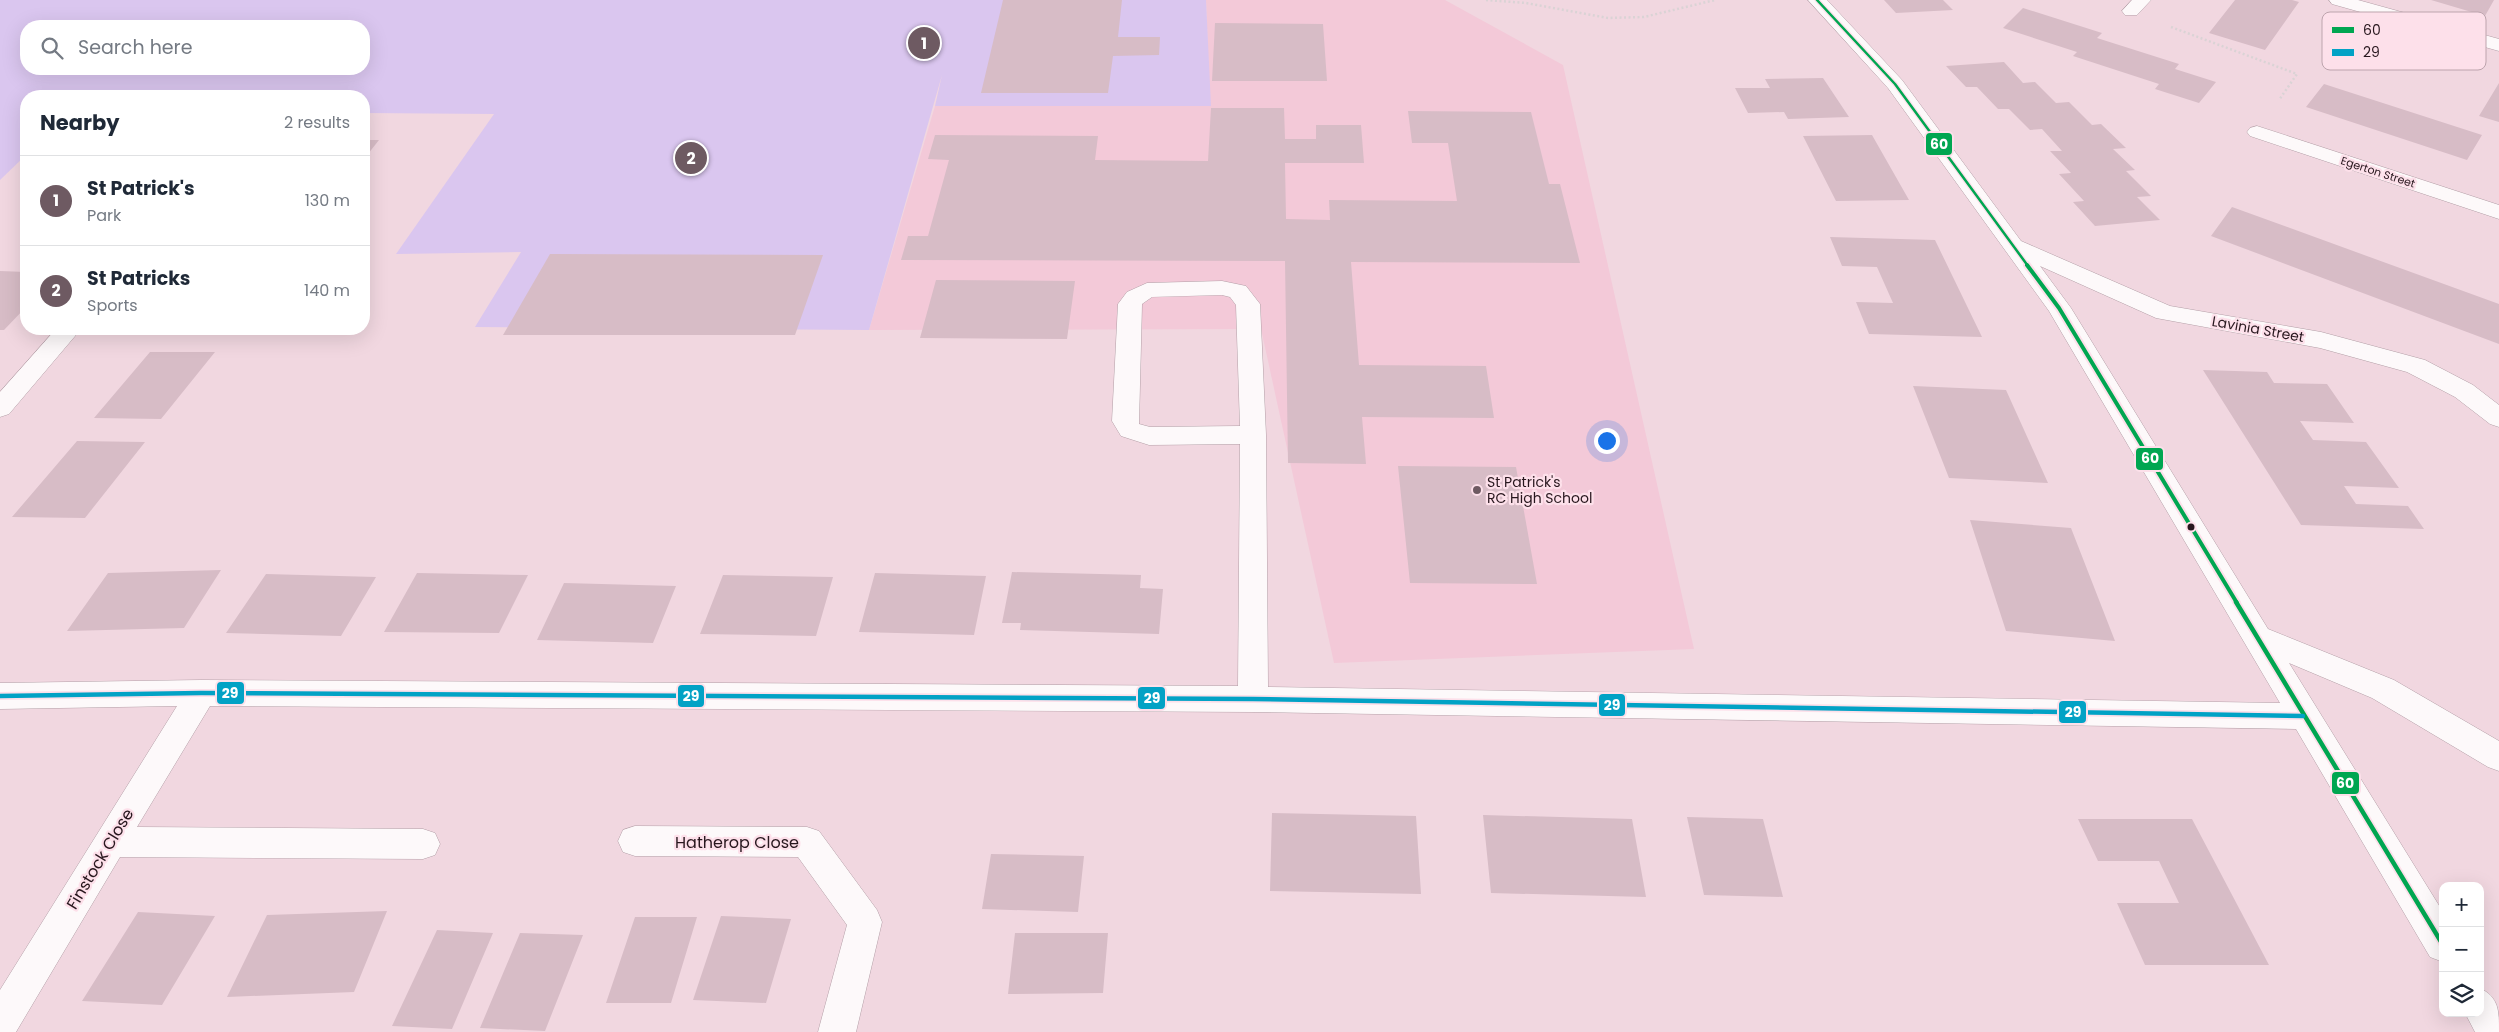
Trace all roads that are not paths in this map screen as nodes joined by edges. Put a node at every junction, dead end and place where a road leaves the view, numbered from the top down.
1 (1817, 0) edge
2 (2338, 0) edge
3 (2381, 12) edge
4 (2486, 41) edge
5 (2499, 45) edge
6 (2256, 132) road end
7 (2499, 212) edge
8 (2014, 245) junction
9 (64, 335) edge
10 (0, 408) edge
11 (2499, 418) edge
12 (1253, 434) junction
13 (2255, 636) junction
14 (201, 693) junction
15 (0, 696) edge
16 (1252, 699) junction
17 (2303, 716) junction
18 (2499, 758) edge
19 (635, 841) dead end
20 (110, 842) junction
21 (423, 844) dead end
22 (2439, 938) edge
23 (2484, 1012) edge
24 (0, 1024) edge
25 (836, 1032) edge
26 (2496, 1032) edge

1 - 8 street
2 - 3 street
4 - 5 street
6 - 7 street, Egerton Street
8 - 11 street, Lavinia Street
8 - 13 street
9 - 10 street
12 - 12 street
12 - 16 street
13 - 17 street
13 - 18 street
14 - 15 street
14 - 16 street
14 - 20 street, Finstock Close
16 - 17 street
17 - 22 street
19 - 25 street, Hatherop Close
20 - 21 street
20 - 24 street, Finstock Close
23 - 26 street

